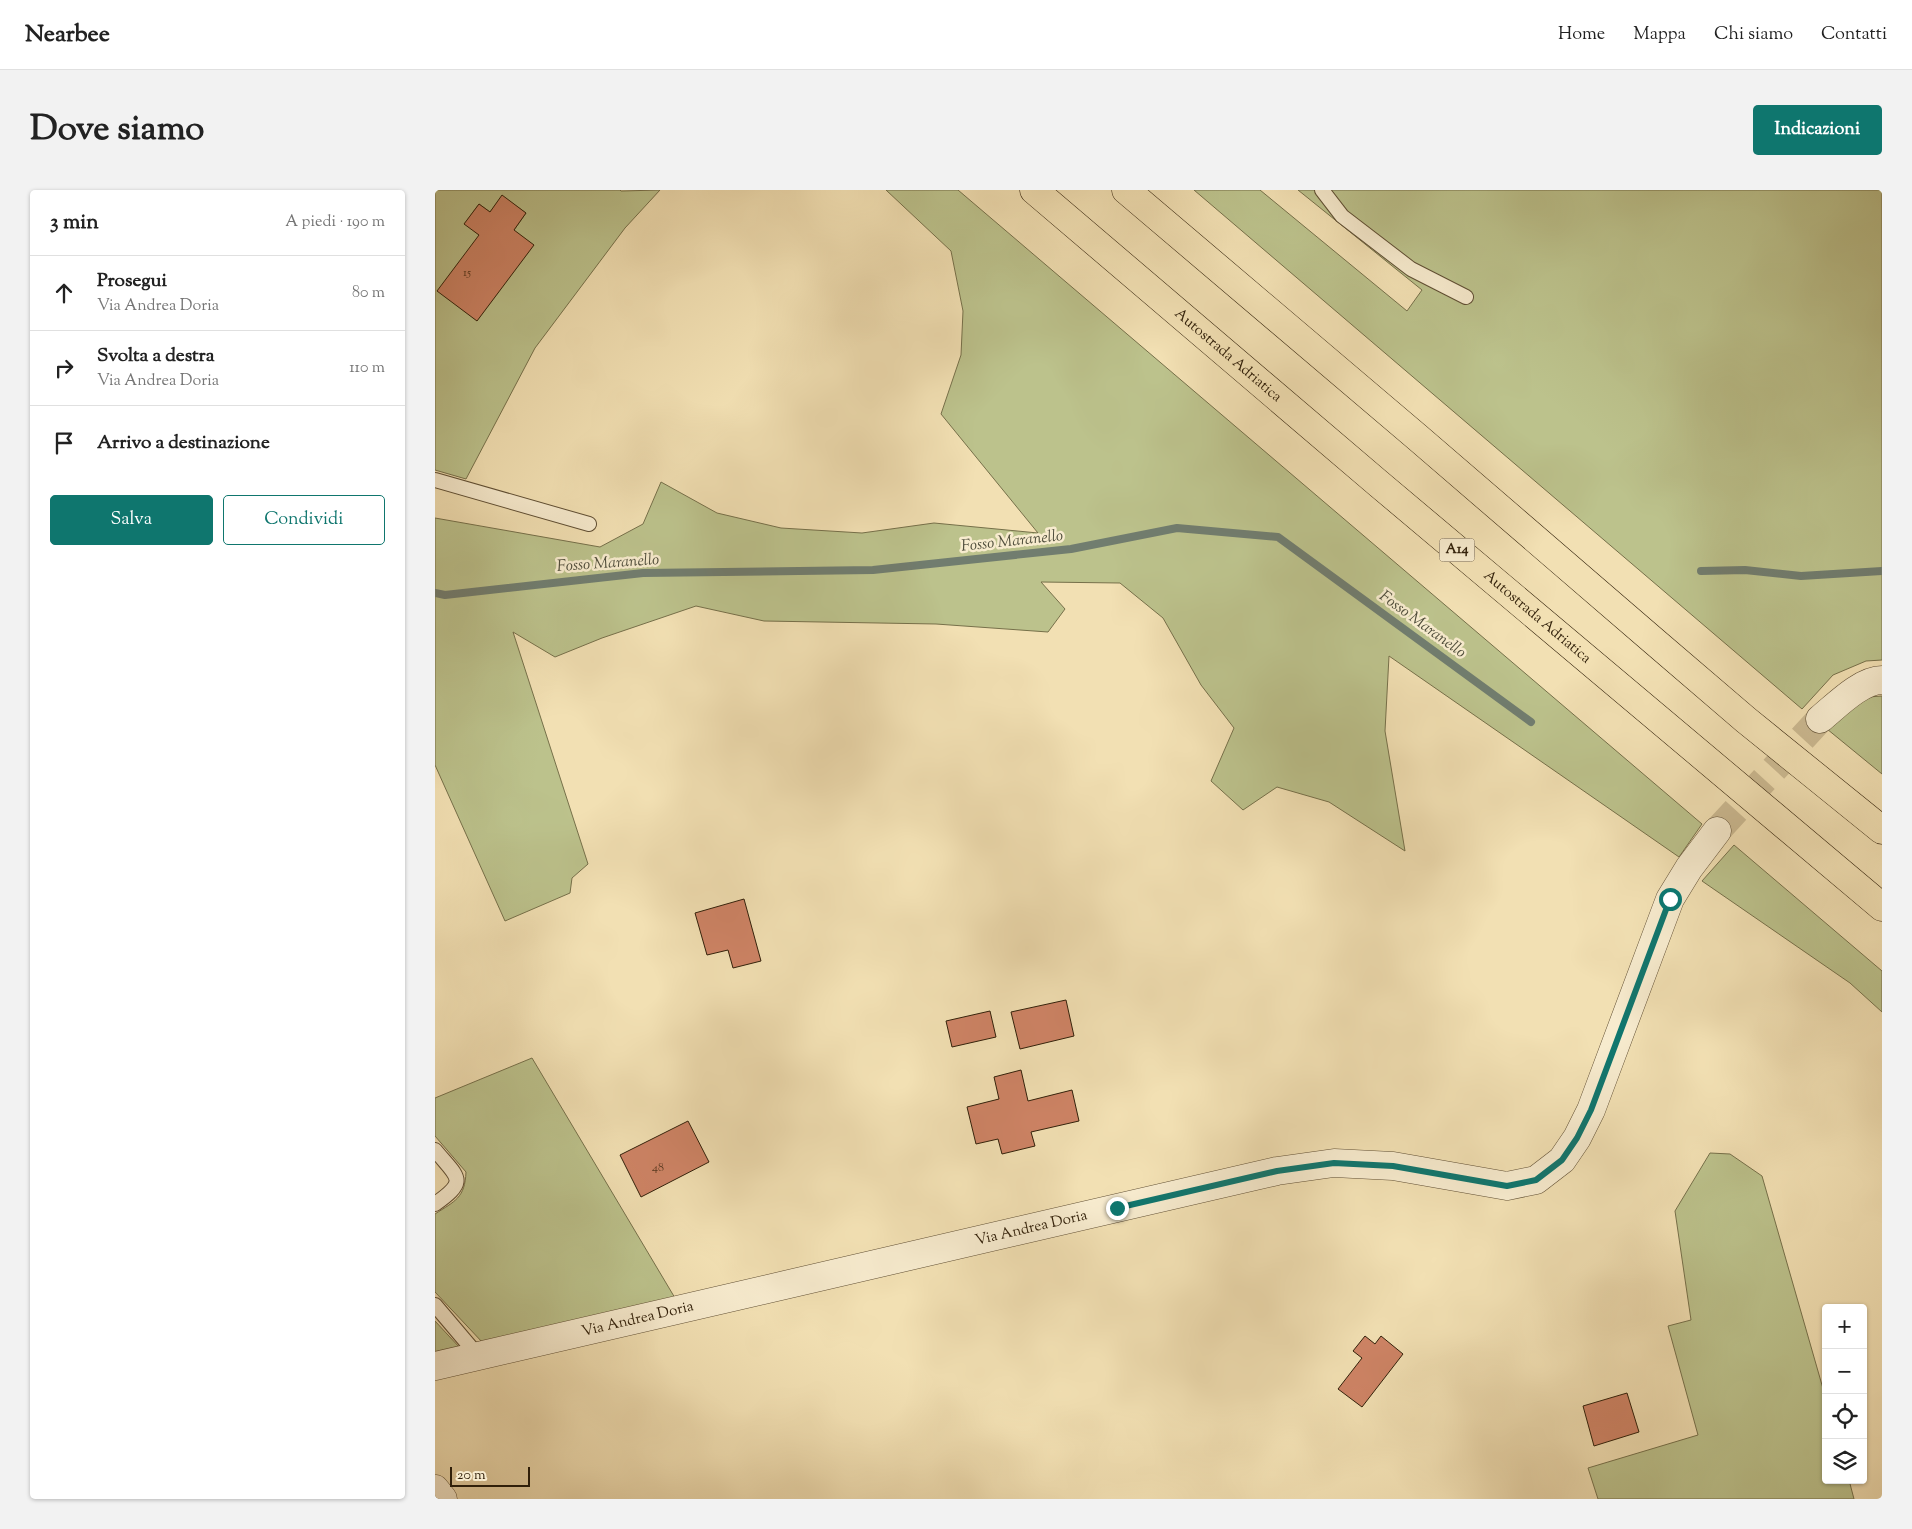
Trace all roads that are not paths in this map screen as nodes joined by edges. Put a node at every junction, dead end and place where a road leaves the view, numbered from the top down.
1 (1034, 190) edge
2 (1126, 190) edge
3 (1322, 190) edge
4 (1466, 297) dead end
5 (435, 480) edge
6 (589, 524) dead end
7 (1882, 680) edge
8 (1820, 718) tunnel mouth
9 (1882, 830) edge
10 (1717, 831) tunnel mouth
11 (1882, 907) edge
12 (435, 1150) edge
13 (435, 1204) edge
14 (435, 1305) edge
15 (479, 1357) junction
16 (435, 1366) edge
17 (435, 1489) edge
18 (443, 1499) edge

1 - 11 highway, Autostrada Adriatica / A14
2 - 9 highway
3 - 4 lane
5 - 6 lane
7 - 8 street
10 - 15 street, Via Andrea Doria
12 - 13 lane
14 - 15 lane
15 - 16 street, Via Andrea Doria
17 - 18 street

